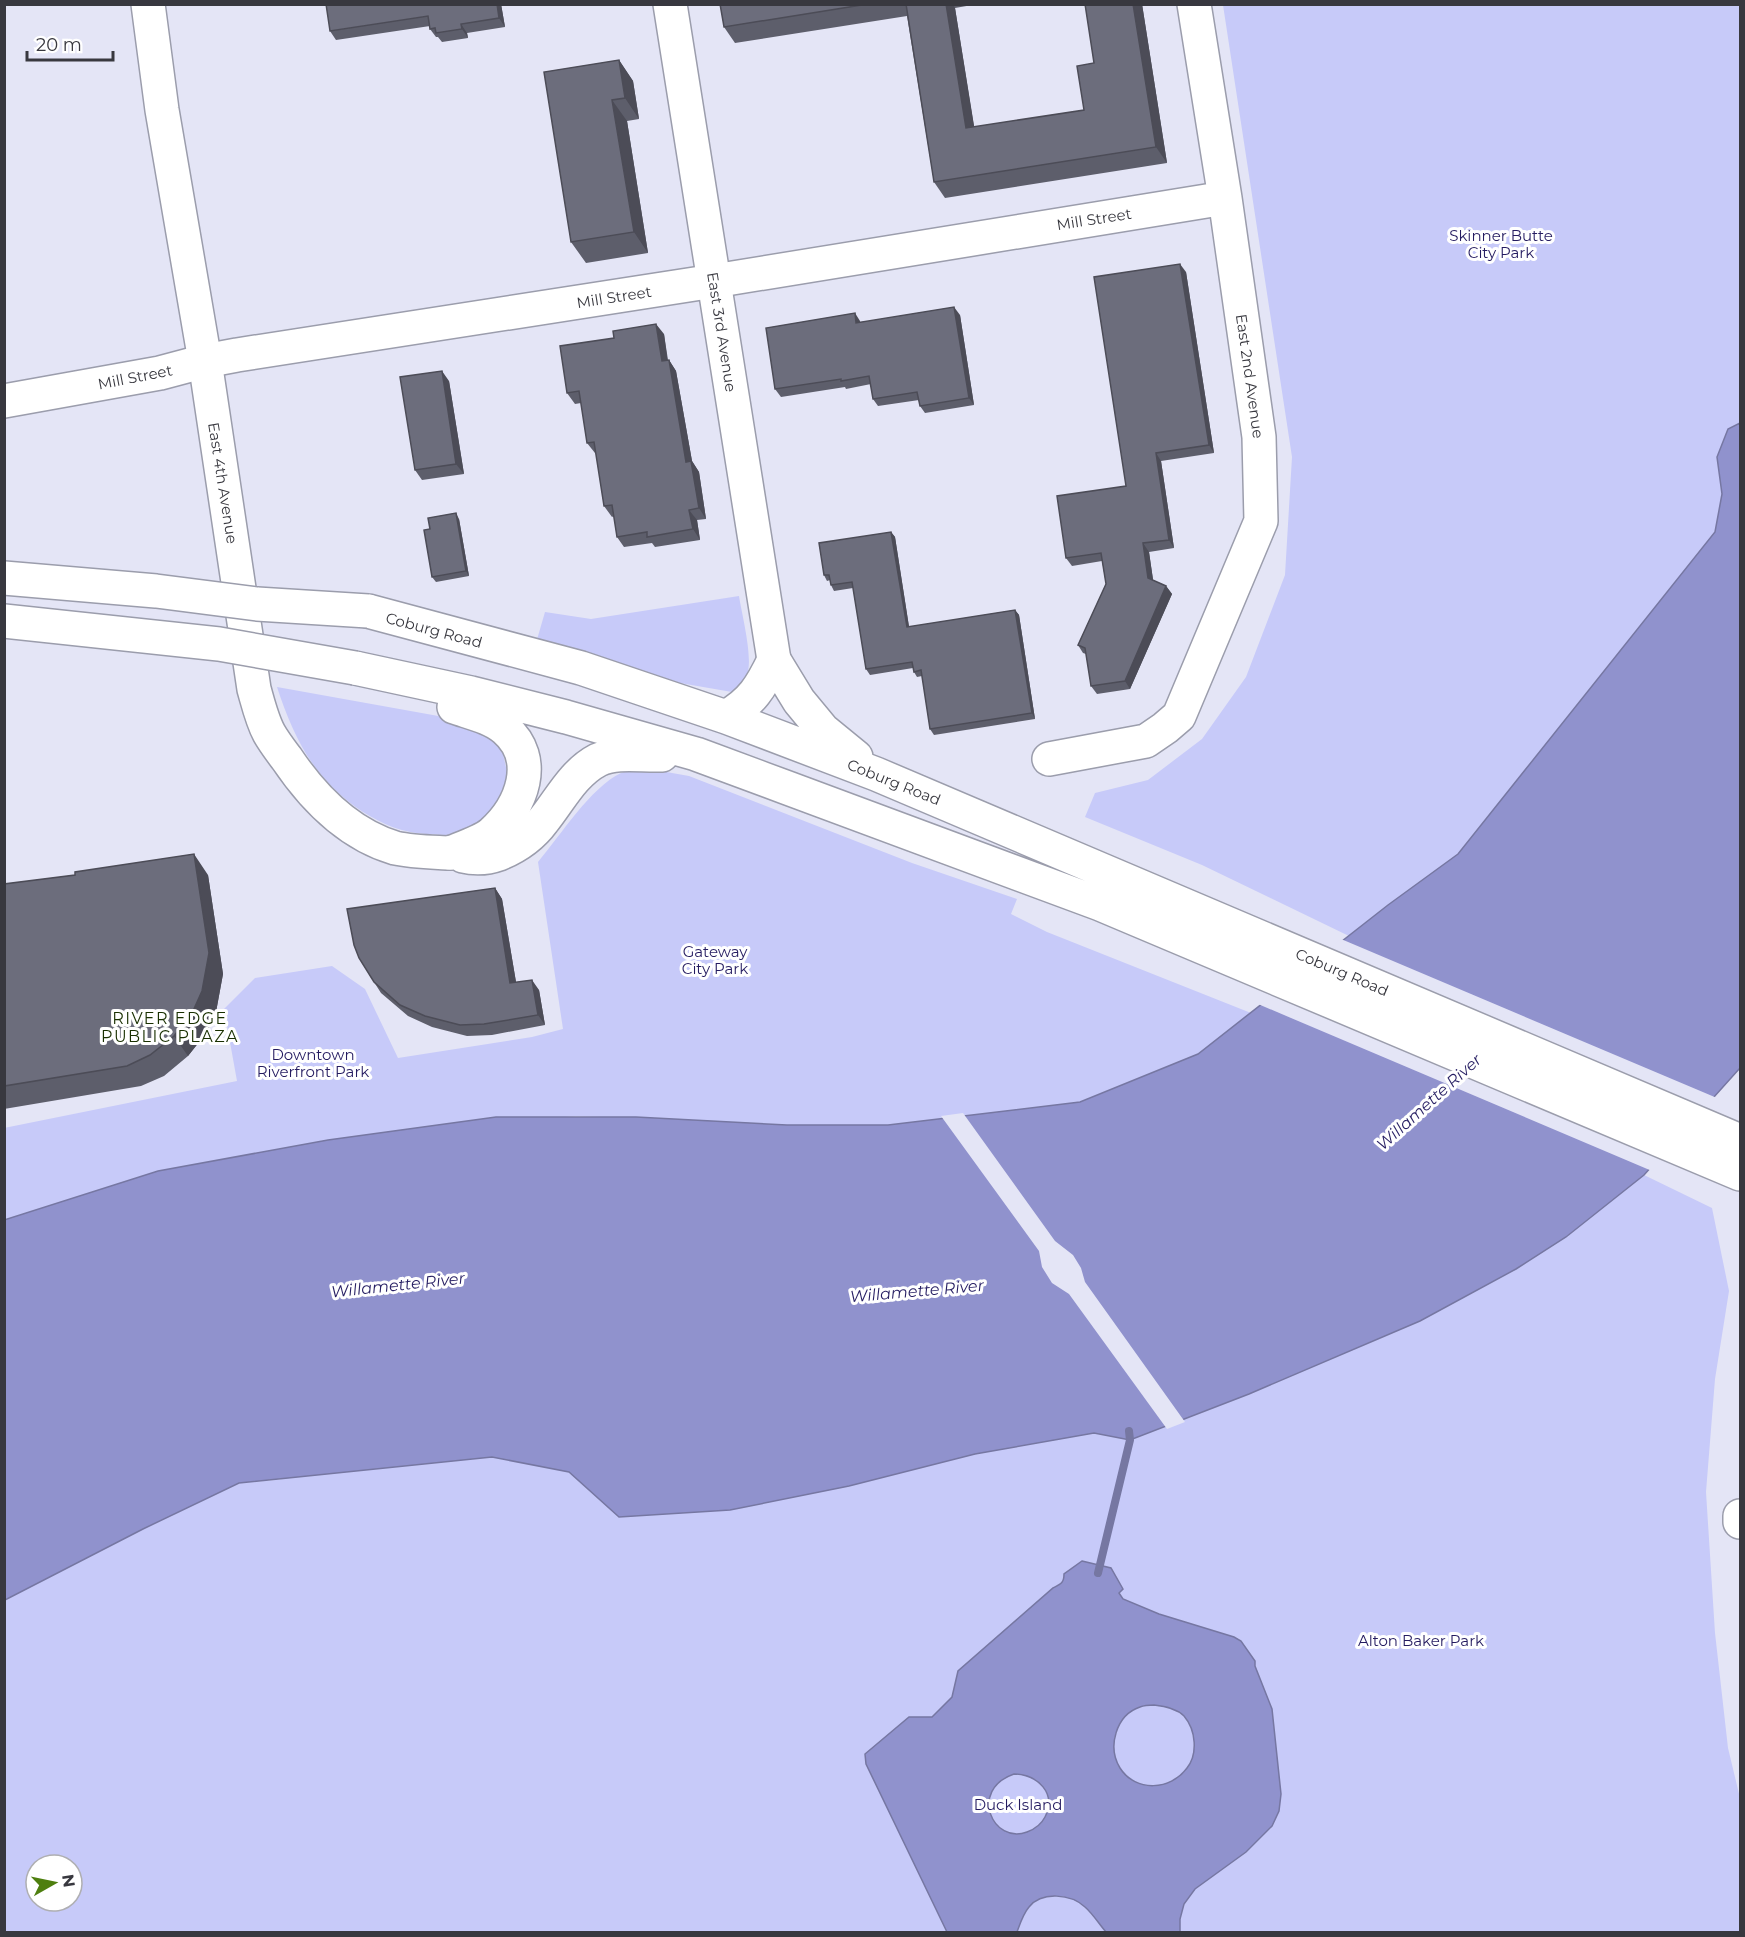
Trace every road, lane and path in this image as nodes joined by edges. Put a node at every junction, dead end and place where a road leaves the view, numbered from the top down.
1 (148, 4) edge
2 (670, 4) edge
3 (1194, 4) edge
4 (1225, 198) junction
5 (714, 281) junction
6 (205, 360) junction
7 (4, 401) edge
8 (4, 578) edge
9 (4, 621) edge
10 (774, 660) junction
11 (355, 668) junction
12 (726, 717) junction
13 (696, 754) junction
14 (1049, 759) dead end
15 (876, 774) junction
16 (450, 853) junction
17 (1740, 1141) edge
18 (1740, 1174) edge
19 (1740, 1516) edge
20 (1740, 1522) edge

1 - 6 main road, East 4th Avenue
2 - 5 main road, East 3rd Avenue
3 - 4 main road, East 2nd Avenue
4 - 5 main road, Mill Street
4 - 14 main road, East 2nd Avenue
5 - 6 main road, Mill Street
5 - 10 main road, East 3rd Avenue
6 - 7 main road, Mill Street
6 - 16 main road, East 4th Avenue
8 - 12 main road, Coburg Road, bridge
9 - 11 main road, bridge
10 - 12 main road
10 - 15 main road
11 - 13 main road
11 - 16 main road
12 - 15 main road, Coburg Road
13 - 16 main road, East 4th Avenue
13 - 18 main road
15 - 17 main road, Coburg Road
19 - 20 main road

